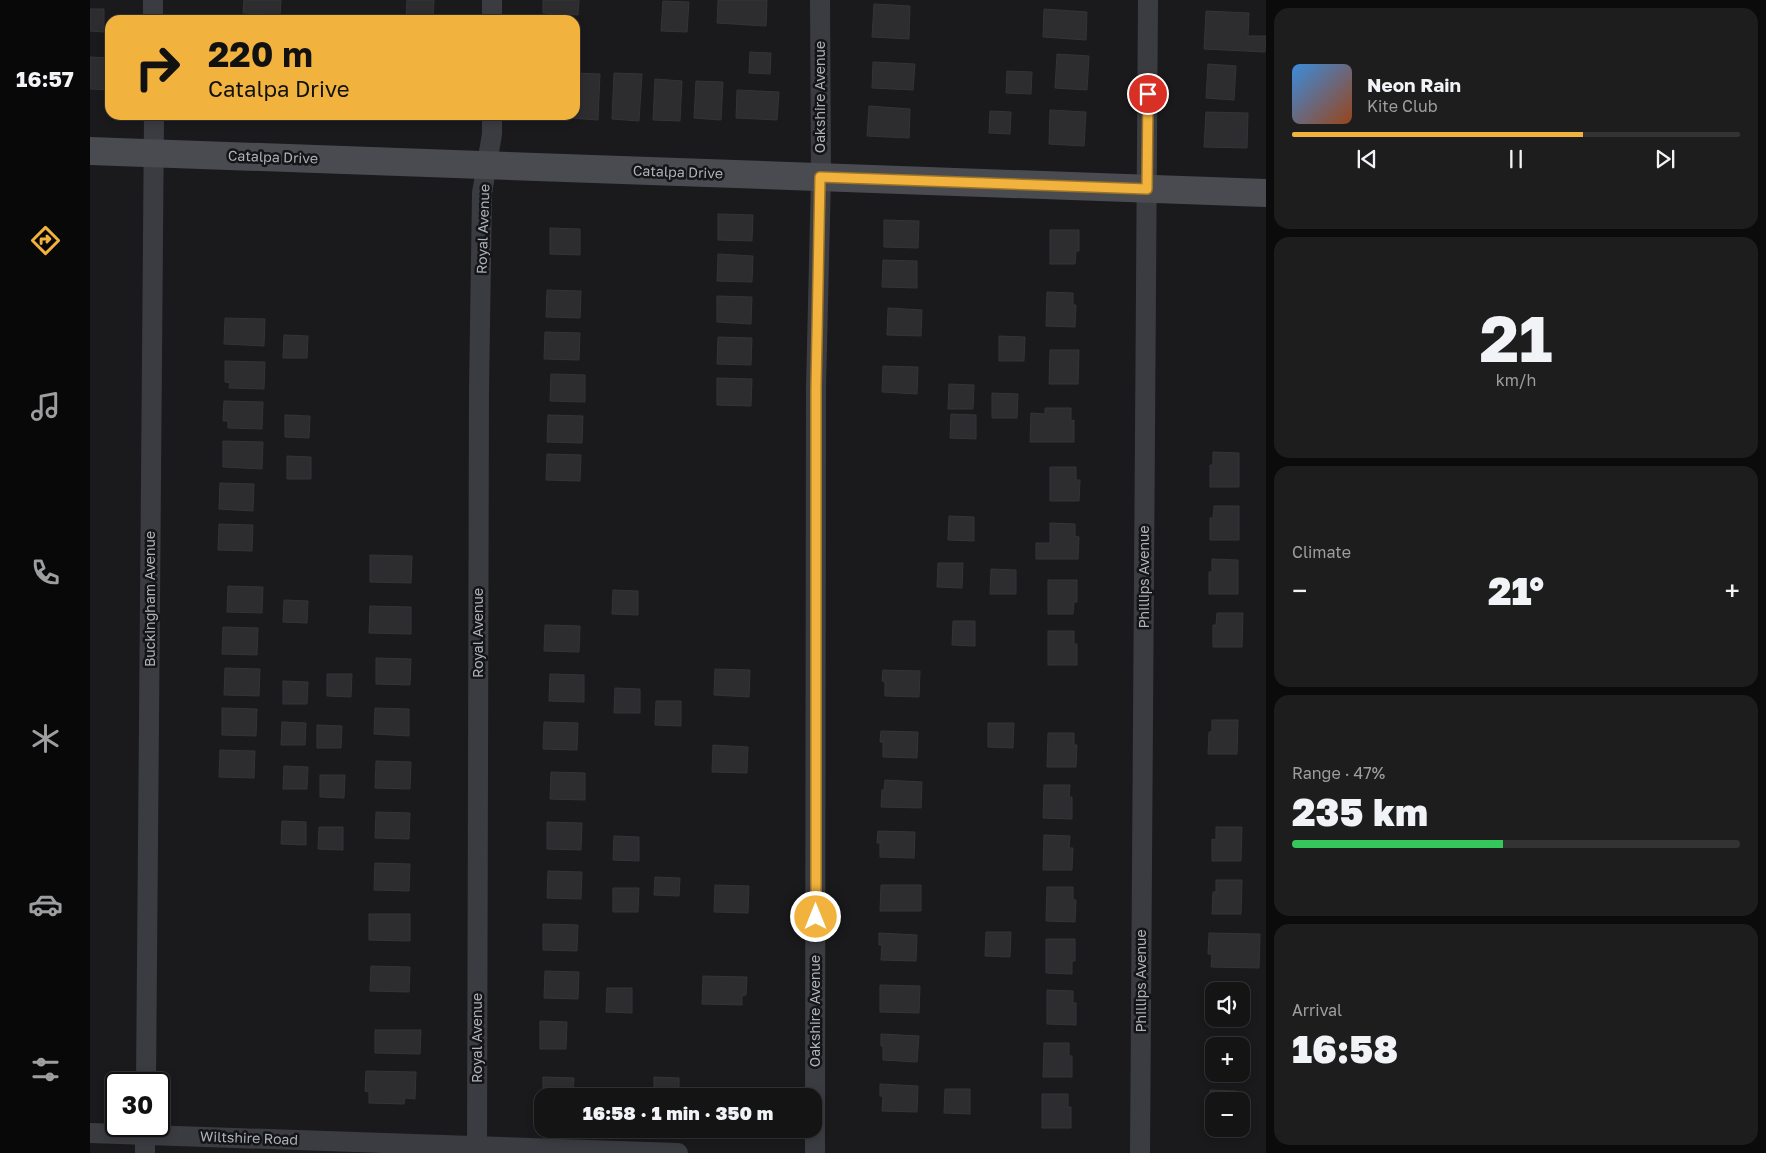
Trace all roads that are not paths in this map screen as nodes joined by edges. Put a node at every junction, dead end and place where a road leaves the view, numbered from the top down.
1 (153, 0) edge
2 (492, 0) edge
3 (820, 0) edge
4 (1148, 0) edge
5 (153, 15) edge
6 (492, 15) edge
7 (154, 120) edge
8 (492, 120) edge
9 (90, 151) edge
10 (154, 153) junction
11 (487, 165) junction
12 (820, 177) junction
13 (1147, 189) junction
14 (1266, 194) edge
15 (146, 1072) edge
16 (90, 1133) edge
17 (145, 1138) edge
18 (477, 1150) edge
19 (678, 1153) edge
20 (815, 1153) edge
21 (1140, 1153) edge

1 - 5 street
2 - 6 street
3 - 12 street, Oakshire Avenue
4 - 13 street, Phillips Avenue
7 - 10 street, Buckingham Avenue
8 - 11 street, Royal Avenue
9 - 10 street, Catalpa Drive
10 - 11 street, Catalpa Drive
10 - 15 street, Buckingham Avenue
11 - 12 street, Catalpa Drive
11 - 18 street, Royal Avenue
12 - 13 street, Catalpa Drive
12 - 20 street, Oakshire Avenue
13 - 14 street, Catalpa Drive
13 - 21 street, Phillips Avenue
16 - 17 street, Wiltshire Road
17 - 18 street, Wiltshire Road
18 - 19 street, Wiltshire Road

